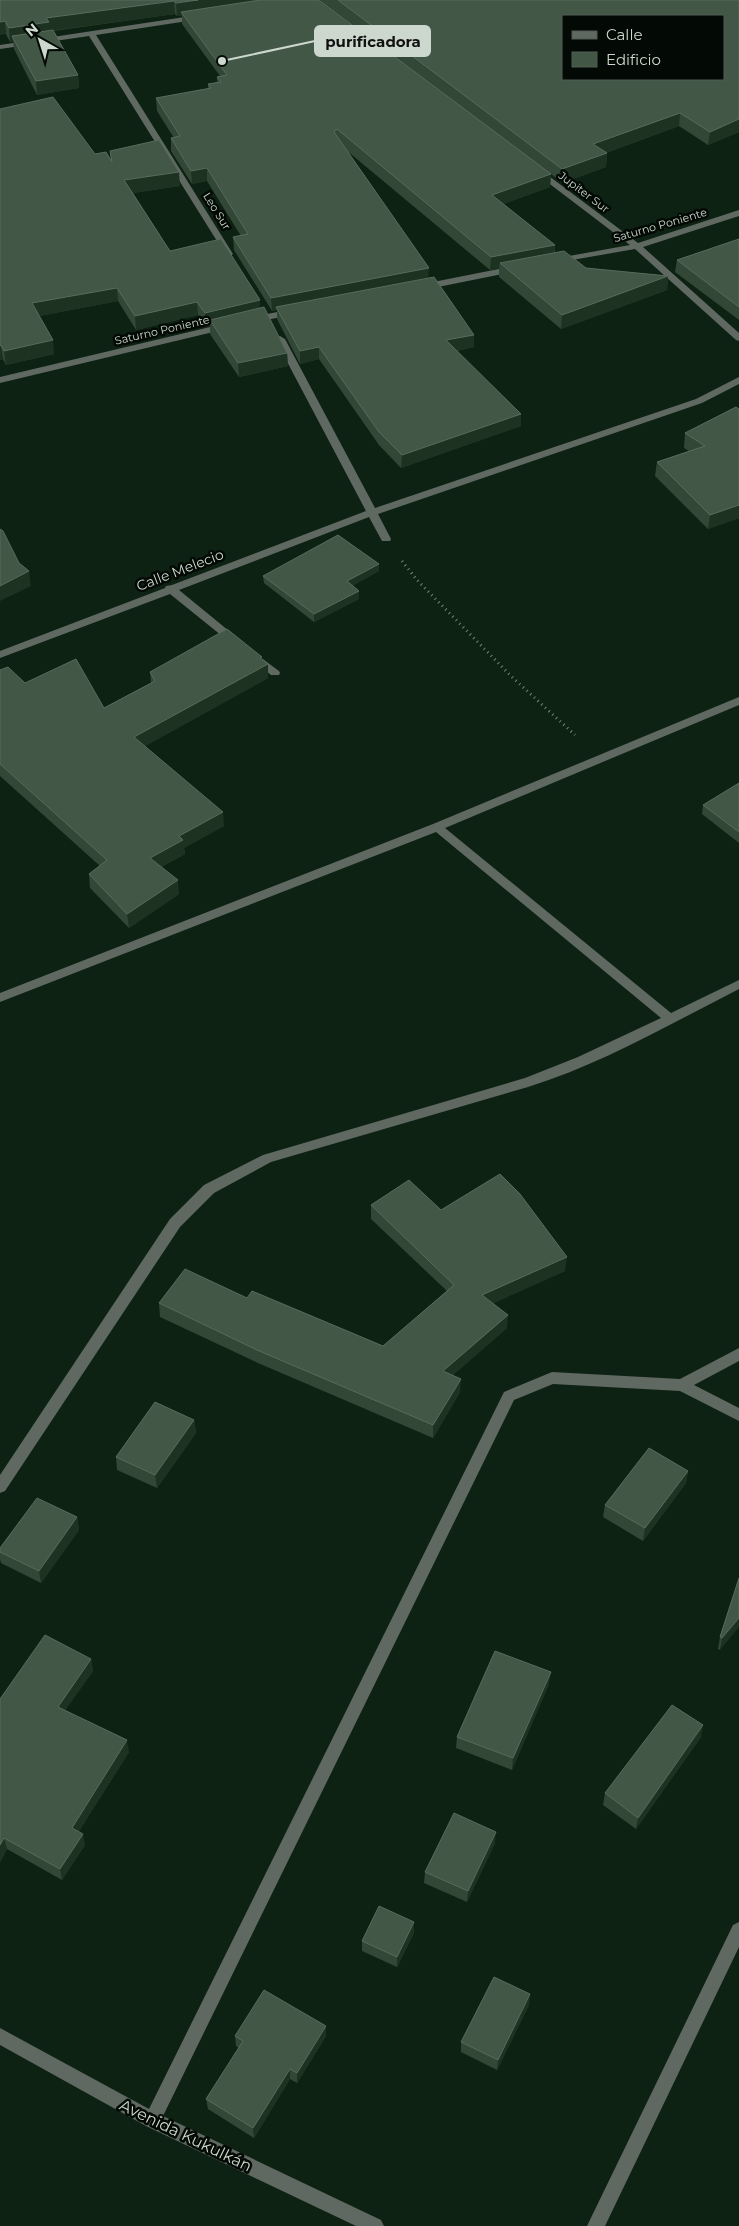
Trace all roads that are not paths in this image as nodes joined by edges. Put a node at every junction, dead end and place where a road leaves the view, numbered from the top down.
1 (206, 16) edge
2 (91, 33) junction
3 (0, 47) edge
4 (526, 162) edge
5 (739, 213) edge
6 (637, 246) junction
7 (232, 258) edge
8 (550, 262) edge
9 (520, 268) edge
10 (414, 288) edge
11 (307, 309) edge
12 (270, 321) junction
13 (739, 338) edge
14 (0, 380) edge
15 (739, 380) edge
16 (371, 513) junction
17 (386, 539) road end
18 (170, 588) junction
19 (0, 655) edge
20 (275, 673) dead end
21 (739, 701) edge
22 (437, 827) junction
23 (739, 984) edge
24 (0, 998) edge
25 (670, 1019) junction
26 (739, 1354) edge
27 (682, 1386) junction
28 (739, 1415) edge
29 (0, 1487) edge
30 (739, 1930) edge
31 (0, 2036) edge
32 (152, 2120) junction
33 (375, 2226) edge
34 (596, 2226) edge

1 - 2 street
2 - 3 street
2 - 7 street, Leo Sur
4 - 6 street, Jupiter Sur
5 - 6 street, Saturno Poniente
6 - 8 street, Saturno Poniente
6 - 13 street, Jupiter Sur
9 - 10 street
11 - 12 street, Saturno Poniente
12 - 14 street, Saturno Poniente
12 - 16 street
15 - 16 street, Calle Melecio
16 - 17 street
16 - 18 street, Calle Melecio
18 - 19 street, Calle Melecio
18 - 20 street
21 - 22 street
22 - 24 street
22 - 25 street
23 - 25 street
25 - 29 street
26 - 27 street
27 - 28 street
27 - 32 street
30 - 34 street
31 - 32 street, Avenida Kukulkán
32 - 33 street, Avenida Kukulkán

